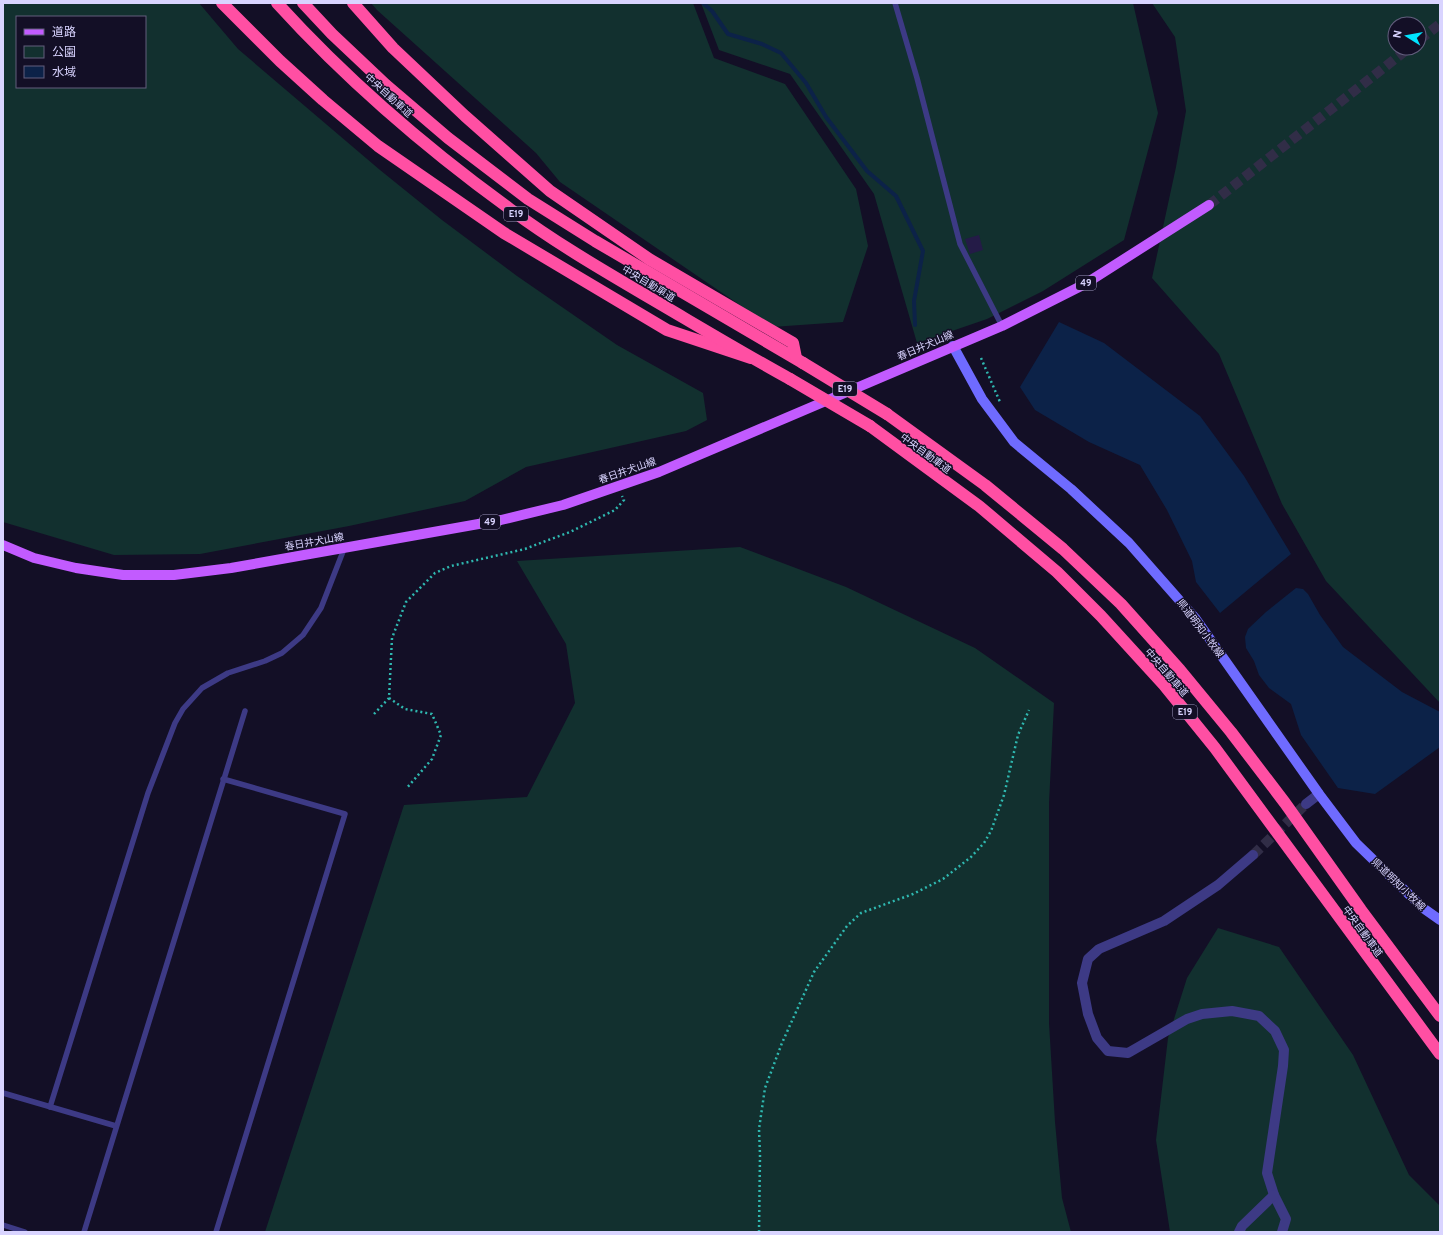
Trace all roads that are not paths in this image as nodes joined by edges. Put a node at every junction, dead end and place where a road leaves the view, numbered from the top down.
1 (222, 3) edge
2 (278, 3) edge
3 (303, 3) edge
4 (353, 3) edge
5 (895, 3) edge
6 (1210, 205) tunnel mouth
7 (1002, 326) junction
8 (953, 346) junction
9 (751, 358) junction
10 (799, 361) junction
11 (3, 545) edge
12 (344, 549) junction
13 (244, 711) dead end
14 (223, 779) junction
15 (1319, 794) junction
16 (1306, 804) tunnel mouth
17 (1253, 855) tunnel mouth
18 (1440, 920) edge
19 (1440, 1016) edge
20 (1440, 1054) edge
21 (3, 1093) edge
22 (50, 1107) junction
23 (116, 1126) junction
24 (1274, 1195) junction
25 (3, 1225) edge
26 (25, 1232) edge
27 (84, 1232) edge
28 (216, 1232) edge
29 (1239, 1232) edge
30 (1282, 1232) edge

1 - 9 highway
2 - 9 highway, 中央自動車道 / E19
3 - 10 highway, 中央自動車道 / E19
4 - 10 highway
5 - 7 lane
6 - 7 main road, 春日井犬山線 / 49
7 - 8 main road, 春日井犬山線 / 49
8 - 12 main road, 春日井犬山線 / 49
8 - 15 main road, 県道明知小牧線
9 - 20 highway, 中央自動車道 / E19, bridge
10 - 19 highway, 中央自動車道 / E19, bridge
11 - 12 main road, 春日井犬山線 / 49
12 - 22 lane
13 - 14 lane
14 - 23 lane
14 - 28 lane
15 - 16 street
15 - 18 main road, 県道明知小牧線
17 - 24 street
21 - 22 lane
22 - 23 lane
23 - 27 lane
24 - 29 street
24 - 30 street
25 - 26 lane

